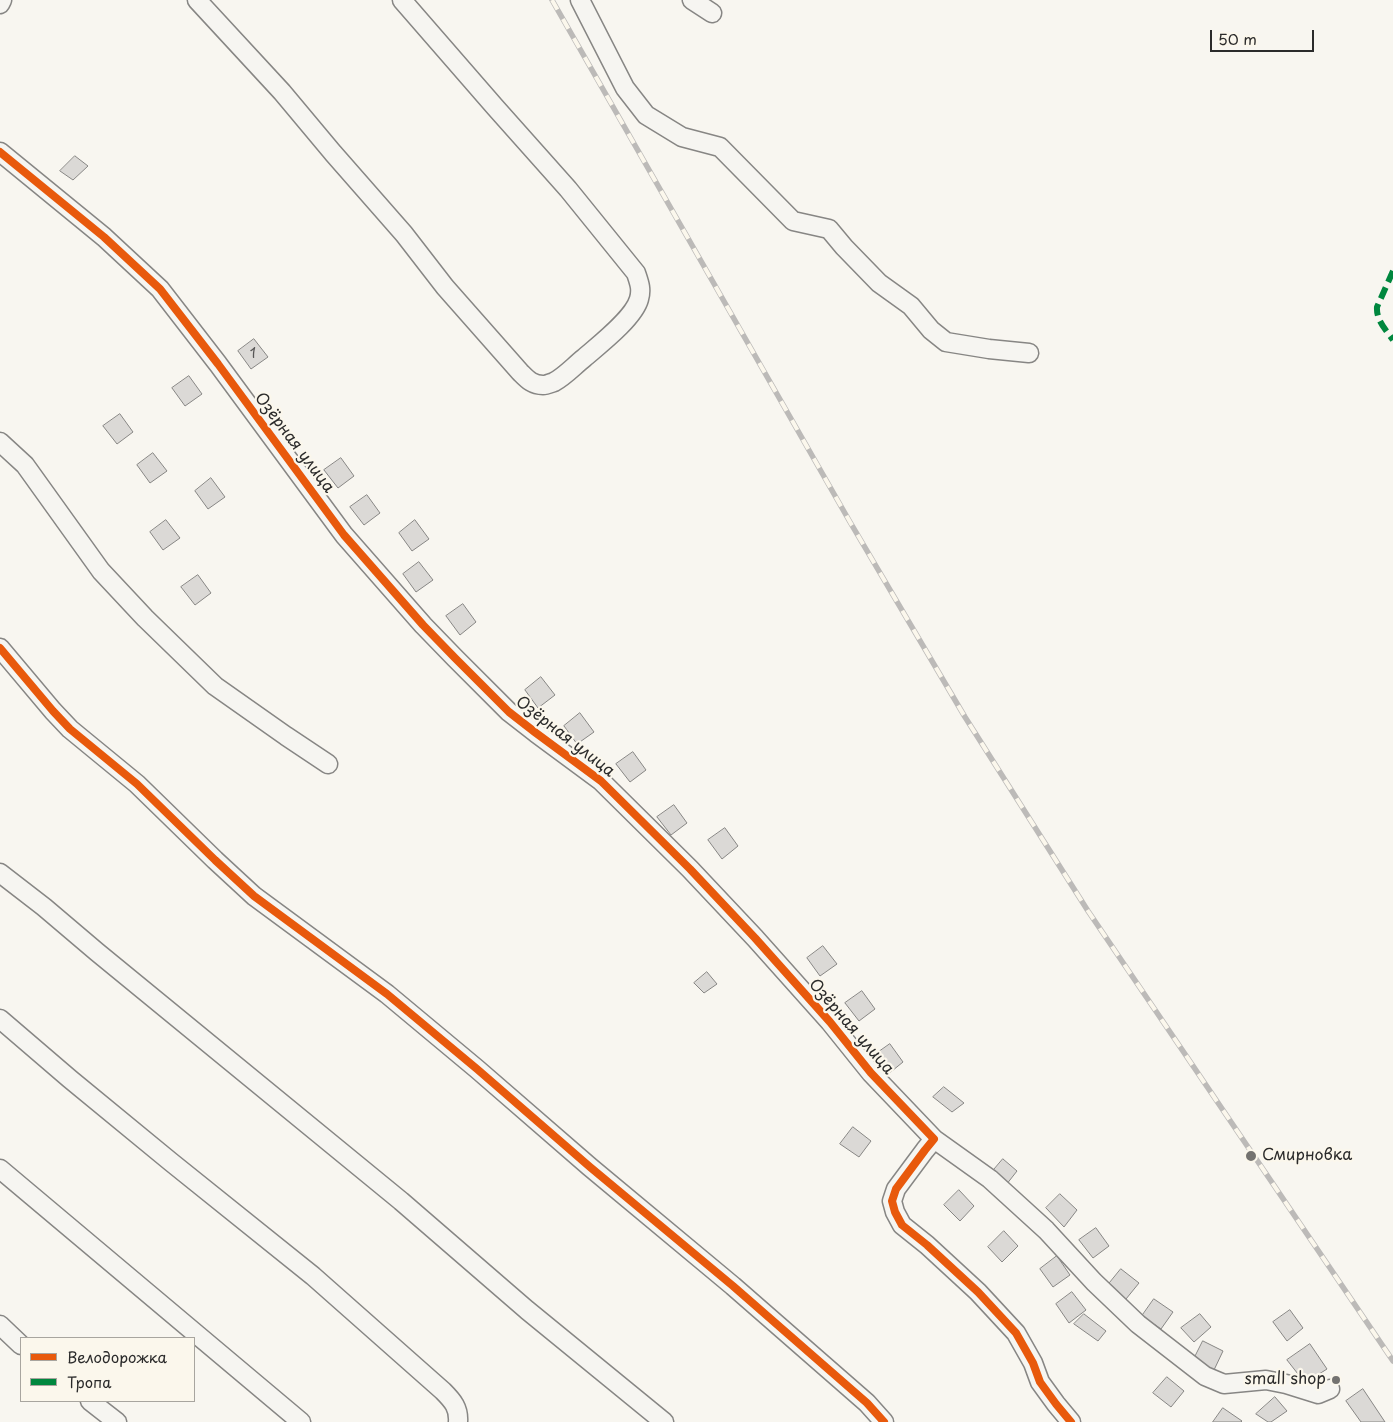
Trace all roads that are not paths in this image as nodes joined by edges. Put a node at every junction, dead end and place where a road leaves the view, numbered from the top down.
1 (2, 0) edge
2 (197, 0) edge
3 (402, 0) edge
4 (580, 0) edge
5 (692, 0) edge
6 (0, 4) edge
7 (712, 12) dead end
8 (0, 152) edge
9 (1029, 353) dead end
10 (0, 442) edge
11 (0, 648) edge
12 (328, 764) dead end
13 (0, 873) edge
14 (0, 1018) edge
15 (934, 1139) junction
16 (0, 1169) edge
17 (0, 1325) edge
18 (20, 1344) edge
19 (1330, 1389) dead end
20 (91, 1402) edge
21 (117, 1422) edge
22 (301, 1422) edge
23 (458, 1422) edge
24 (664, 1422) edge
25 (884, 1422) edge
26 (1071, 1422) edge

1 - 6 street
2 - 3 street
4 - 9 street
5 - 7 street
8 - 15 street, Озёрная улица
10 - 12 street
11 - 25 street
13 - 24 street
14 - 23 street
15 - 19 street, Озёрная улица
15 - 26 street
16 - 22 street
17 - 18 street
20 - 21 street

